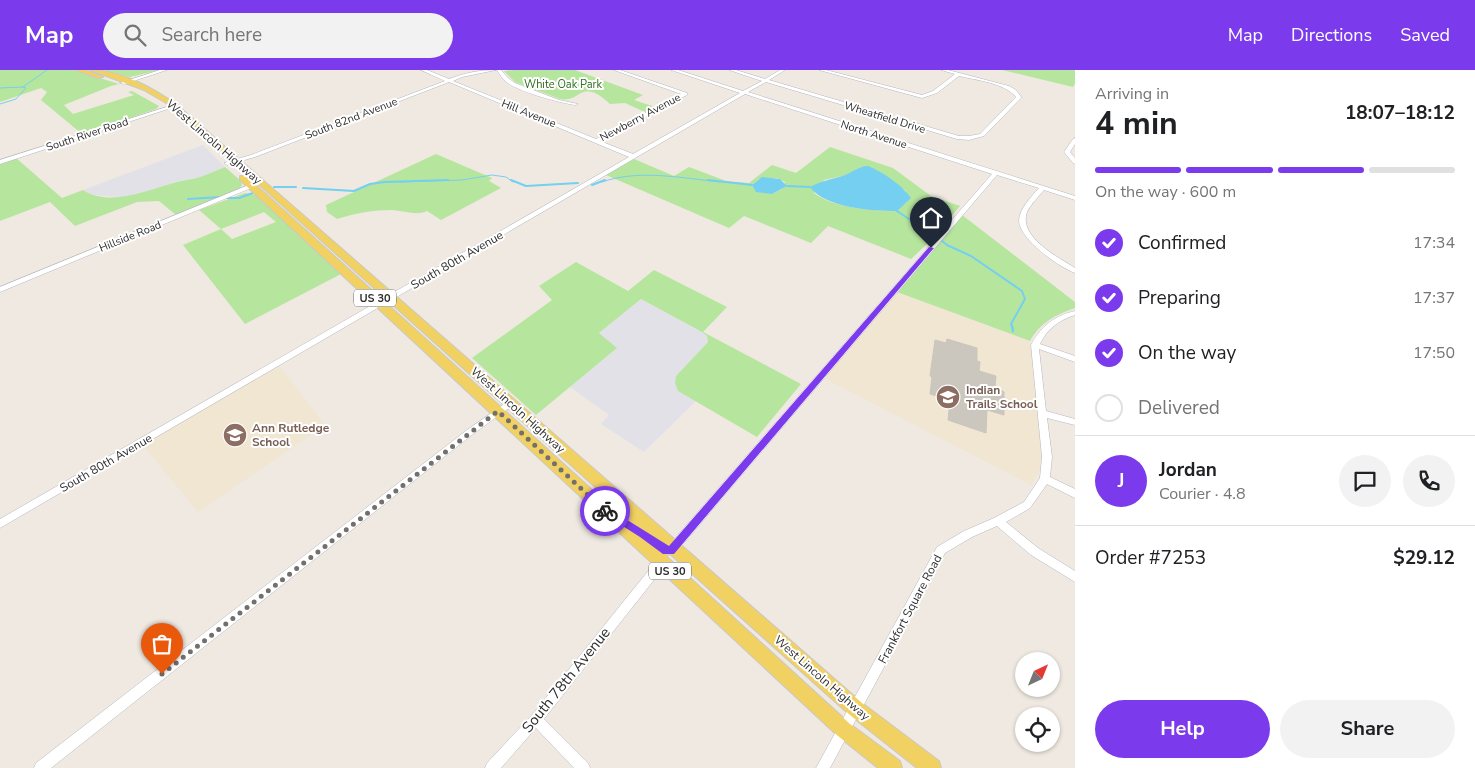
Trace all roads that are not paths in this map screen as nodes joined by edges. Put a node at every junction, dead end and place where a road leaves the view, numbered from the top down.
1 (78, 70) edge
2 (94, 70) edge
3 (165, 70) edge
4 (423, 70) edge
5 (494, 70) edge
6 (499, 70) edge
7 (616, 70) edge
8 (673, 70) edge
9 (731, 70) edge
10 (783, 70) edge
11 (821, 70) edge
12 (944, 70) edge
13 (958, 74) junction
14 (448, 80) junction
15 (765, 80) junction
16 (125, 82) junction
17 (744, 92) junction
18 (576, 104) dead end
19 (175, 106) junction
20 (166, 109) junction
21 (1075, 140) edge
22 (596, 141) junction
23 (253, 156) joint
24 (635, 157) junction
25 (0, 162) edge
26 (231, 162) junction
27 (1075, 162) edge
28 (996, 173) junction
29 (256, 184) junction
30 (1042, 188) junction
31 (1075, 198) edge
32 (1075, 272) edge
33 (0, 290) edge
34 (391, 298) junction
35 (381, 304) junction
36 (1075, 313) edge
37 (1035, 345) junction
38 (1075, 358) edge
39 (504, 407) junction
40 (1042, 413) junction
41 (1075, 422) edge
42 (1045, 479) junction
43 (1075, 494) edge
44 (600, 508) junction
45 (998, 522) junction
46 (0, 524) edge
47 (674, 547) junction
48 (661, 563) junction
49 (1075, 577) edge
50 (638, 591) joint
51 (856, 709) junction
52 (536, 719) junction
53 (844, 730) junction
54 (41, 768) edge
55 (492, 768) edge
56 (583, 768) edge
57 (823, 768) edge
58 (893, 768) edge
59 (932, 768) edge

1 - 16 main road, West Lincoln Highway / US 30
2 - 16 main road, West Lincoln Highway / US 30
3 - 16 street
4 - 14 street, Hill Avenue
5 - 14 street
6 - 18 street
7 - 22 street, Newberry Avenue
8 - 17 street, North Avenue
9 - 15 street, Wheatfield Drive
10 - 15 street, South 80th Avenue
11 - 13 street
12 - 13 street
13 - 15 street, Wheatfield Drive
14 - 22 street, Hill Avenue
14 - 23 street, South 82nd Avenue
15 - 17 street, South 80th Avenue
16 - 19 main road, West Lincoln Highway / US 30
16 - 20 main road, West Lincoln Highway / US 30
17 - 24 street, South 80th Avenue
17 - 28 street, North Avenue
19 - 20 street, South River Road
19 - 26 main road, West Lincoln Highway / US 30
20 - 25 street, South River Road
20 - 26 main road, West Lincoln Highway / US 30
21 - 27 street
22 - 24 street, Hill Avenue
23 - 26 street
24 - 34 street, South 80th Avenue
26 - 29 main road, West Lincoln Highway / US 30
28 - 30 street, North Avenue
28 - 47 street
29 - 33 street, Hillside Road
29 - 34 main road, West Lincoln Highway / US 30
29 - 35 main road, West Lincoln Highway / US 30
30 - 31 street, North Avenue
30 - 32 street
34 - 35 street, South 80th Avenue
34 - 39 main road, West Lincoln Highway / US 30
35 - 39 main road, West Lincoln Highway / US 30
35 - 46 street, South 80th Avenue
36 - 37 street
37 - 38 street
37 - 40 street
39 - 44 main road, West Lincoln Highway / US 30
39 - 47 main road, West Lincoln Highway / US 30
39 - 54 street
40 - 41 street
40 - 42 street
42 - 43 street
42 - 45 street, Frankfort Square Road
44 - 47 main road
44 - 48 main road, West Lincoln Highway / US 30
45 - 49 street
45 - 51 street, Frankfort Square Road
47 - 51 main road, West Lincoln Highway / US 30
48 - 50 street
48 - 53 main road, West Lincoln Highway / US 30
50 - 52 street, South 78th Avenue
51 - 53 street, Frankfort Square Road
51 - 59 main road, West Lincoln Highway / US 30
52 - 55 street, South 78th Avenue
52 - 56 street
53 - 57 street, Frankfort Square Road
53 - 58 main road, West Lincoln Highway / US 30

